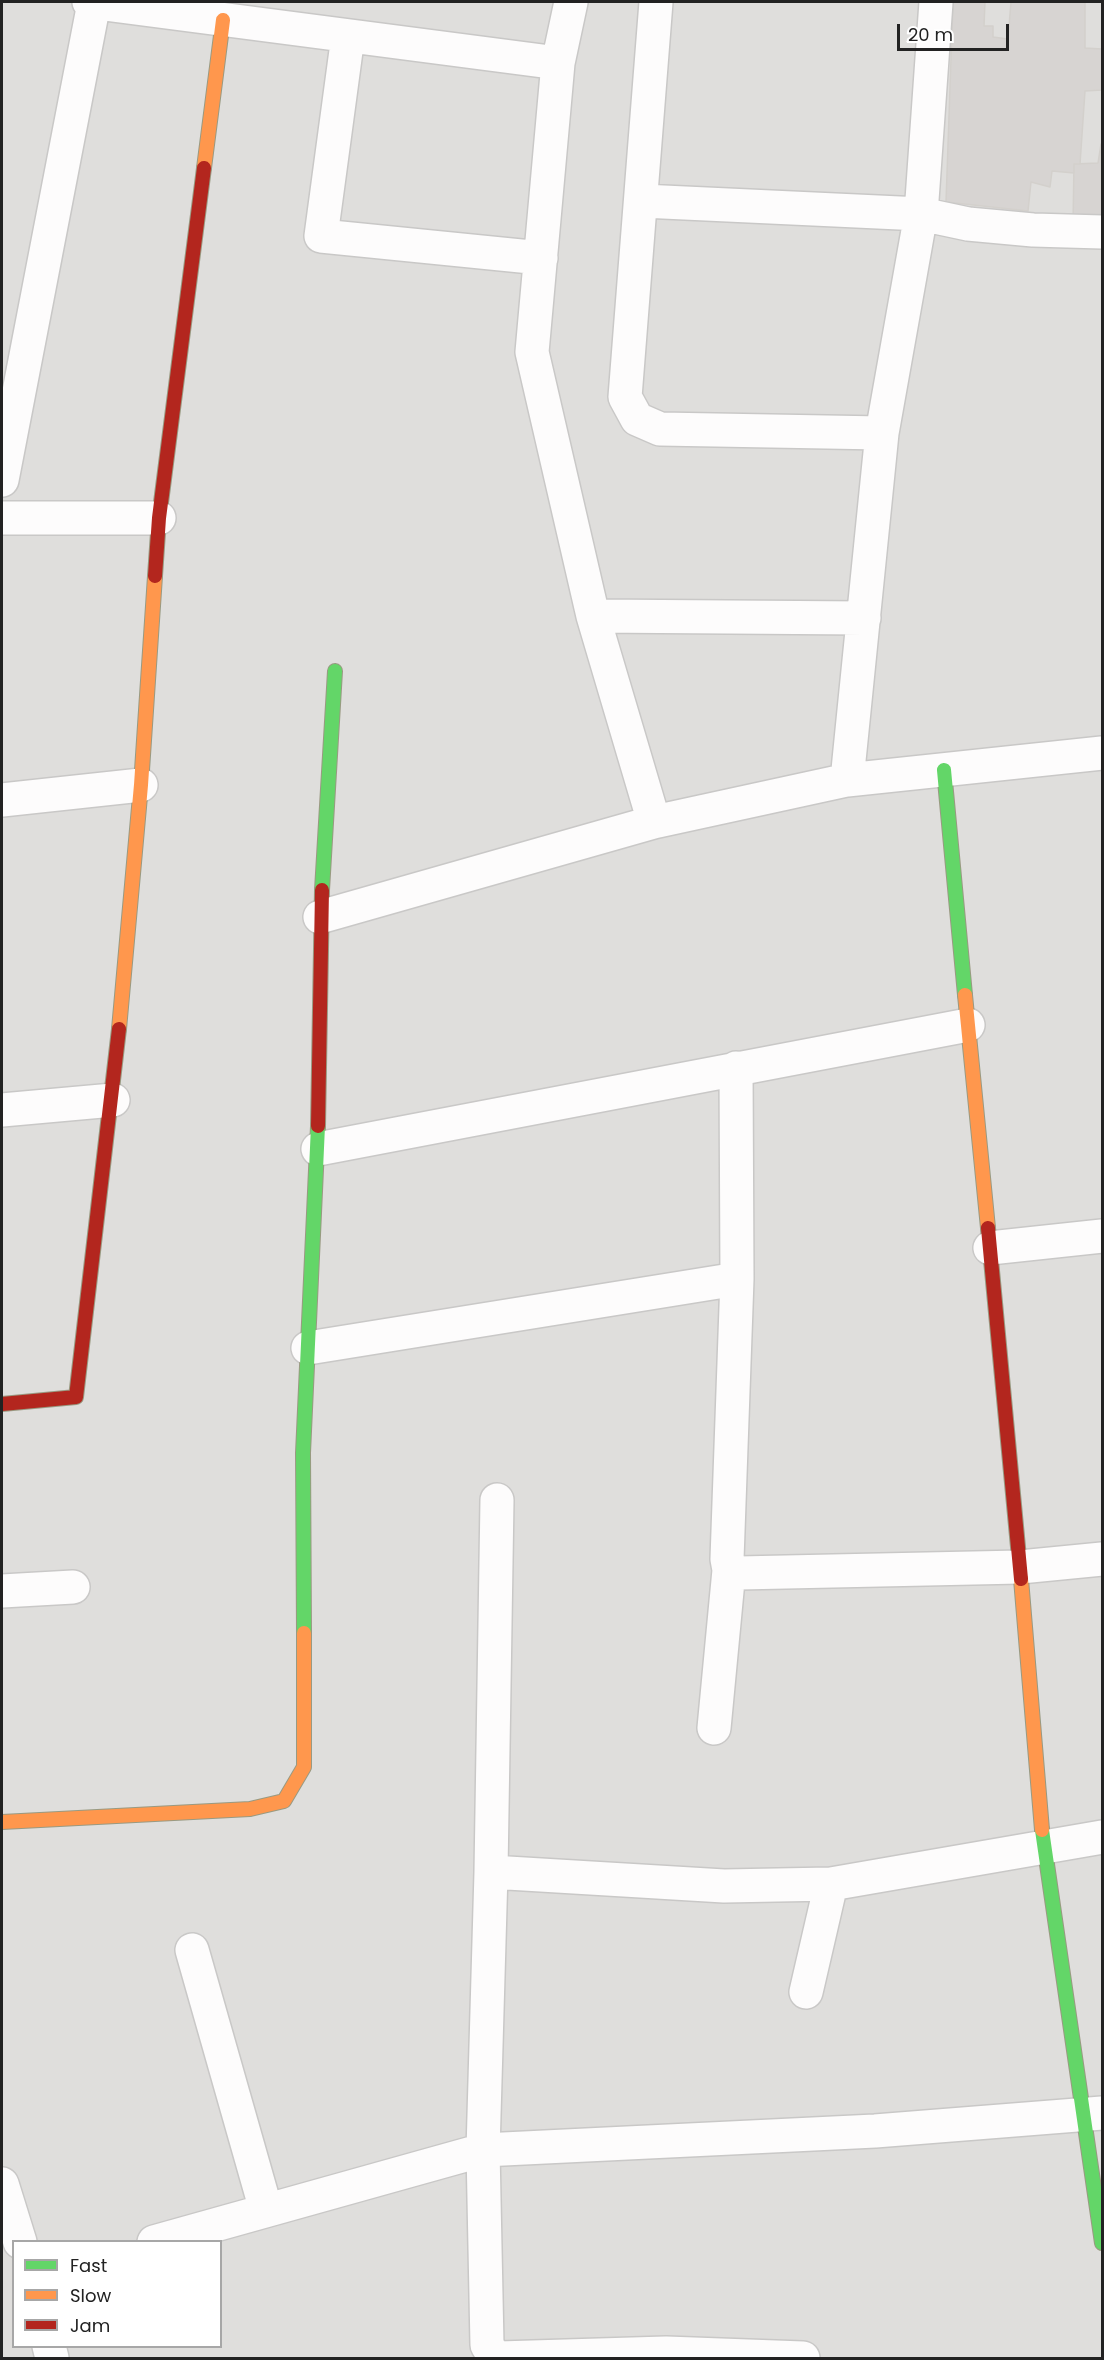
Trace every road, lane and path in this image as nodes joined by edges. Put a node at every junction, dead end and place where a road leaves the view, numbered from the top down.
1 (91, 2) edge
2 (570, 2) edge
3 (656, 2) edge
4 (936, 2) edge
5 (223, 20) junction
6 (348, 36) junction
7 (558, 63) junction
8 (642, 201) junction
9 (921, 213) junction
10 (1102, 232) edge
11 (541, 258) junction
12 (882, 433) junction
13 (2, 480) edge
14 (2, 518) edge
15 (159, 518) junction
16 (593, 616) junction
17 (864, 618) junction
18 (335, 671) dead end
19 (1102, 753) edge
20 (944, 770) junction
21 (847, 780) junction
22 (141, 785) junction
23 (2, 800) edge
24 (654, 822) junction
25 (320, 916) junction
26 (968, 1025) junction
27 (736, 1068) junction
28 (113, 1100) junction
29 (2, 1110) edge
30 (318, 1149) junction
31 (1102, 1236) edge
32 (990, 1248) junction
33 (737, 1278) junction
34 (308, 1348) junction
35 (2, 1404) edge
36 (497, 1500) dead end
37 (1102, 1558) edge
38 (1020, 1567) junction
39 (729, 1570) junction
40 (73, 1587) dead end
41 (2, 1591) edge
42 (714, 1728) dead end
43 (2, 1822) edge
44 (1102, 1837) edge
45 (1044, 1848) junction
46 (491, 1872) junction
47 (831, 1884) junction
48 (192, 1950) dead end
49 (806, 1992) dead end
50 (1093, 2114) edge
51 (483, 2150) junction
52 (2, 2184) edge
53 (266, 2210) junction
54 (20, 2240) edge
55 (158, 2240) edge
56 (1102, 2243) edge
57 (666, 2356) edge
58 (497, 2358) edge
59 (803, 2358) edge

1 - 5 street
1 - 13 street
2 - 7 street
3 - 8 street
4 - 9 street
5 - 6 street
5 - 15 street
6 - 7 street
6 - 11 street
7 - 11 street
8 - 9 street
8 - 12 street
9 - 10 street
9 - 12 street
11 - 16 street
12 - 17 street
14 - 15 street
15 - 22 street
16 - 17 street
16 - 24 street
17 - 21 street
18 - 25 street
19 - 20 street
20 - 21 street
20 - 26 street
21 - 24 street
22 - 23 street
22 - 28 street
24 - 25 street
25 - 30 street
26 - 27 street
26 - 32 street
27 - 30 street
27 - 33 street
28 - 29 street
28 - 35 street
30 - 34 street
31 - 32 street
32 - 38 street
33 - 34 street
33 - 39 street
34 - 43 street
36 - 46 street
37 - 38 street
38 - 39 street
38 - 45 street
39 - 42 street
40 - 41 street
44 - 45 street
45 - 47 street
45 - 50 street
46 - 47 street
46 - 51 street
47 - 49 street
48 - 53 street
50 - 51 street
50 - 56 street
51 - 53 street
51 - 58 street
52 - 54 street
53 - 55 street
57 - 58 street
57 - 59 street

